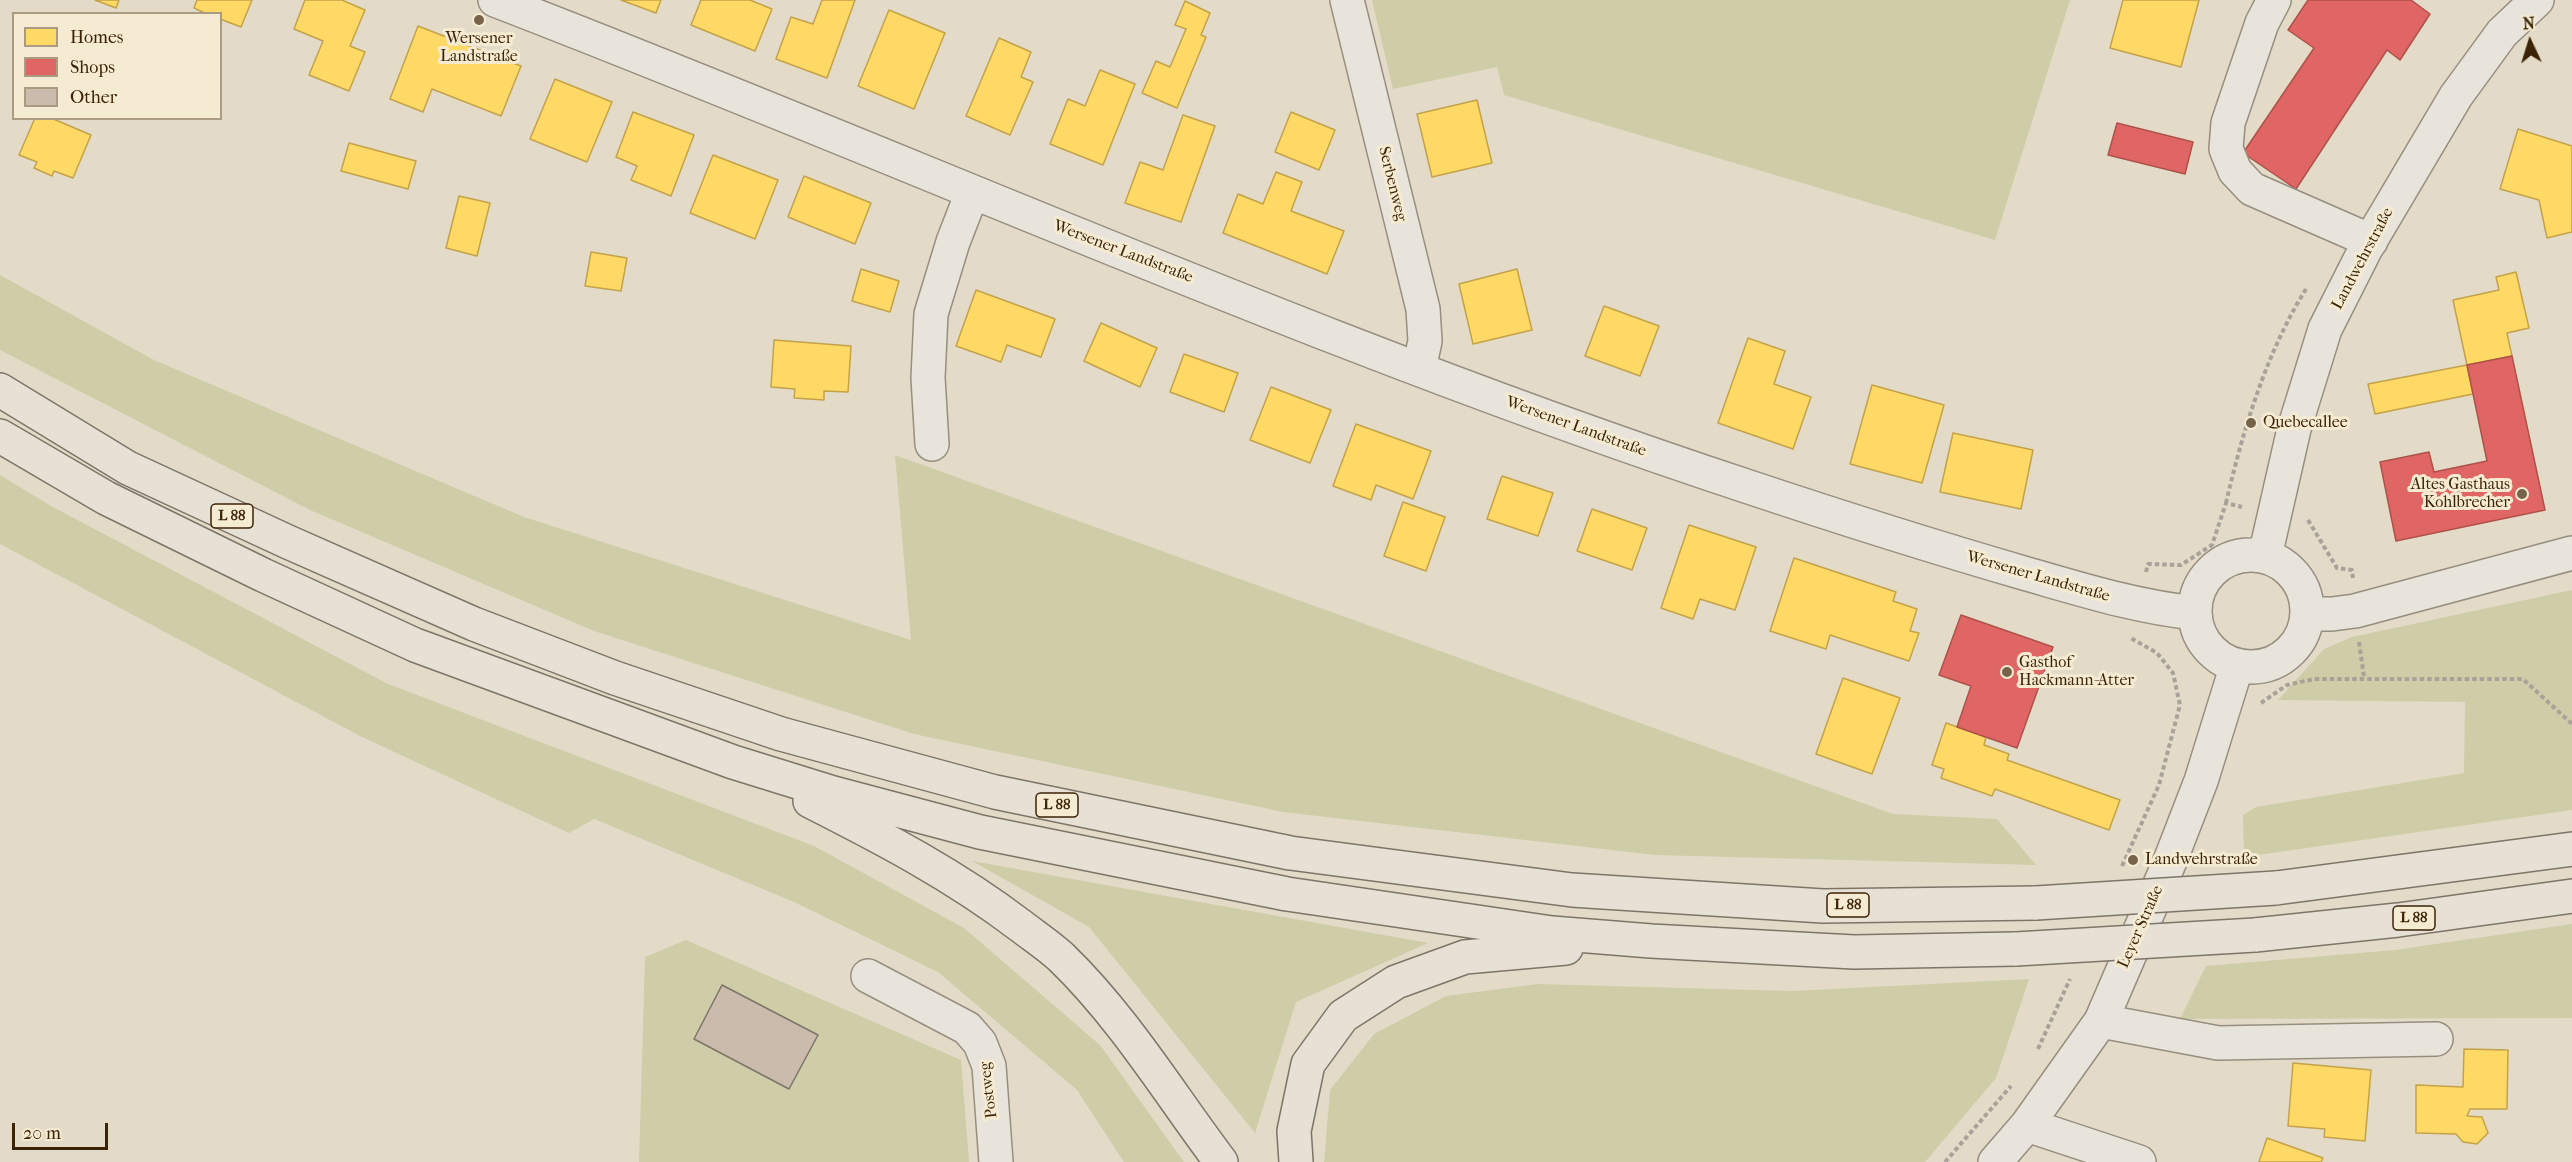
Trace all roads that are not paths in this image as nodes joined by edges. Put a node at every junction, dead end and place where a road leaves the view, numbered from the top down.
1 (495, 0) edge
2 (1347, 0) edge
3 (2274, 0) edge
4 (2537, 0) edge
5 (972, 193) junction
6 (2370, 242) junction
7 (1419, 369) junction
8 (0, 390) edge
9 (0, 436) edge
10 (932, 444) dead end
11 (2572, 553) edge
12 (2265, 556) junction
13 (2195, 613) junction
14 (2308, 614) junction
15 (2237, 665) junction
16 (733, 762) junction
17 (2572, 849) edge
18 (2572, 896) edge
19 (1651, 941) junction
20 (868, 976) dead end
21 (2101, 1021) junction
22 (2436, 1039) dead end
23 (2027, 1125) junction
24 (996, 1162) edge
25 (1221, 1162) edge
26 (1296, 1162) edge
27 (1995, 1162) edge
28 (2139, 1162) edge

1 - 5 street, Wersener Landstraße
2 - 7 street, Serbenweg
3 - 6 street
4 - 6 street, Landwehrstraße
5 - 7 street, Wersener Landstraße
5 - 10 street
6 - 12 street, Landwehrstraße
7 - 13 street, Wersener Landstraße
8 - 17 highway, L 88, bridge
9 - 16 highway, L 88
11 - 14 street
12 - 13 street
12 - 14 street
13 - 15 street
14 - 15 street
15 - 21 street, Leyer Straße
16 - 19 highway, L 88
16 - 25 highway
18 - 19 highway, L 88, bridge
19 - 26 highway
20 - 24 street, Postweg
21 - 22 street
21 - 23 street, Leyer Straße
23 - 27 street, Leyer Straße
23 - 28 street

